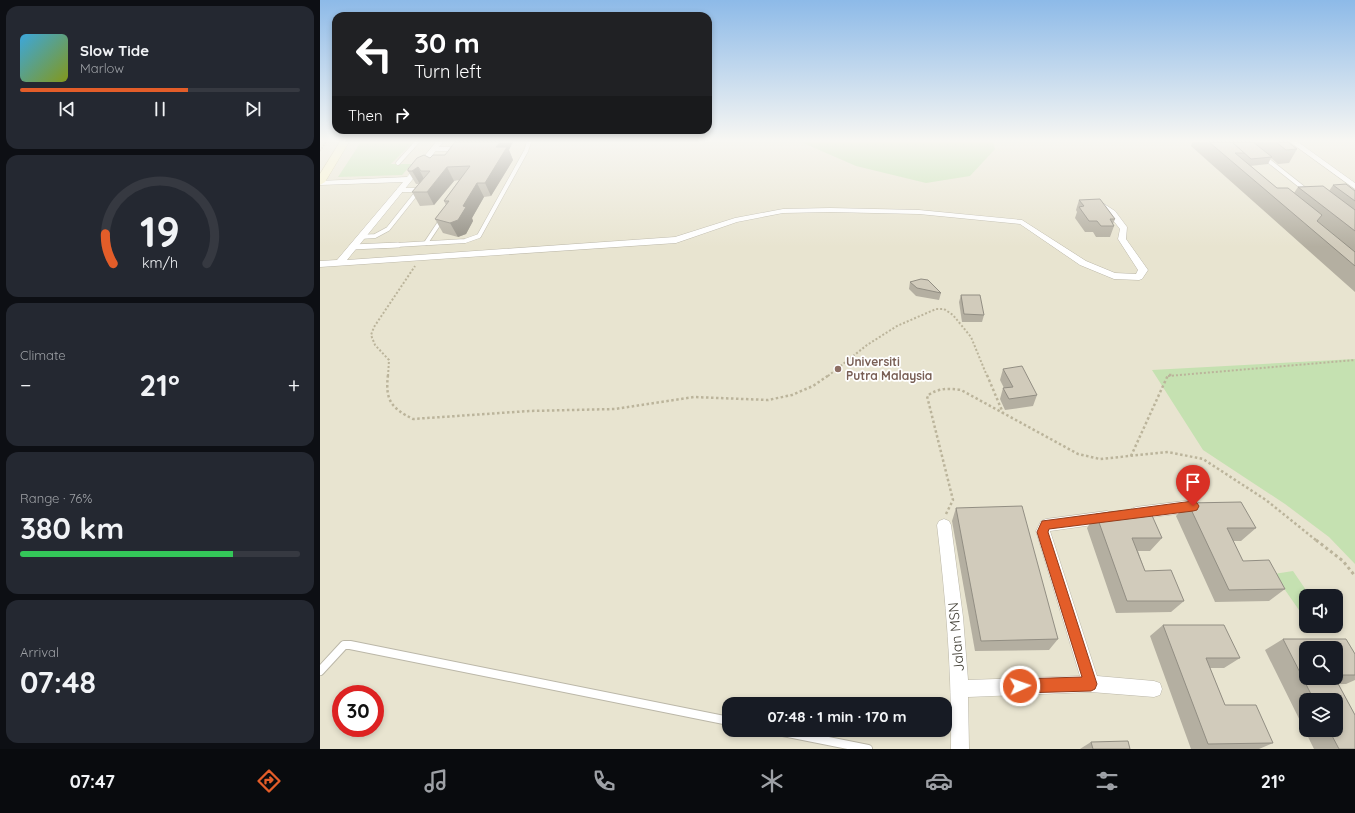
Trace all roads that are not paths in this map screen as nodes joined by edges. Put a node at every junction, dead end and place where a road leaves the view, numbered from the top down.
1 (512, 177) edge
2 (1288, 177) edge
3 (1340, 177) edge
4 (409, 179) joint
5 (320, 182) edge
6 (1355, 188) edge
7 (399, 190) junction
8 (1304, 194) edge
9 (1097, 202) edge
10 (442, 219) edge
11 (360, 237) junction
12 (426, 243) junction
13 (352, 246) junction
14 (339, 263) junction
15 (320, 264) edge
16 (1193, 506) edge
17 (944, 525) road end
18 (320, 671) edge
19 (1091, 684) junction
20 (960, 689) junction
21 (1154, 689) dead end
22 (722, 720) edge
23 (808, 737) edge
24 (868, 749) edge
25 (960, 749) edge

1 - 12 lane
2 - 8 lane
3 - 6 street
4 - 5 street
4 - 7 street
7 - 11 street
7 - 11 lane
9 - 14 street
10 - 12 lane
11 - 13 street
12 - 13 lane
13 - 14 street
14 - 15 street
16 - 19 street
17 - 20 street, Jalan MSN
18 - 22 lane
19 - 20 street
19 - 21 street
20 - 25 street, Jalan MSN
23 - 24 lane

